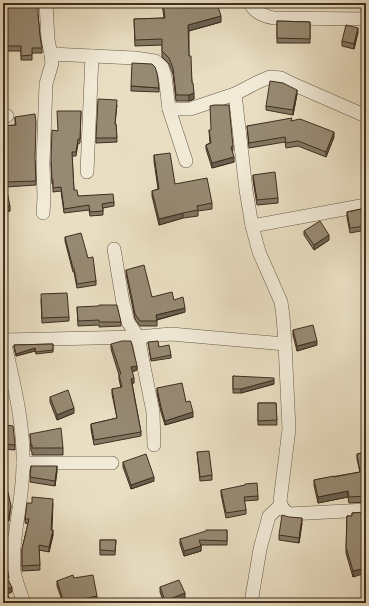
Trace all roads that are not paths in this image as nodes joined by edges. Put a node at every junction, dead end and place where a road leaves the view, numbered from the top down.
1 (46, 3) edge
2 (250, 3) edge
3 (366, 19) edge
4 (51, 54) junction
5 (92, 56) junction
6 (235, 94) junction
7 (169, 110) junction
8 (366, 116) edge
9 (186, 161) dead end
10 (87, 172) dead end
11 (366, 205) edge
12 (43, 213) dead end
13 (252, 226) junction
14 (114, 249) dead end
15 (138, 337) junction
16 (4, 339) edge
17 (285, 344) junction
18 (154, 445) dead end
19 (23, 463) junction
20 (112, 463) dead end
21 (281, 505) junction
22 (366, 510) edge
23 (8, 543) edge
24 (24, 603) edge
25 (251, 603) edge

1 - 4 street
2 - 3 street
4 - 5 street
4 - 12 street
5 - 7 street
5 - 10 street
6 - 7 street
6 - 8 street
6 - 13 street
7 - 9 street
11 - 13 street
13 - 17 street
14 - 15 street
15 - 16 street
15 - 17 street
15 - 18 street
16 - 19 street
17 - 21 street
19 - 20 street
19 - 23 street
21 - 22 street
21 - 25 street
23 - 24 street

